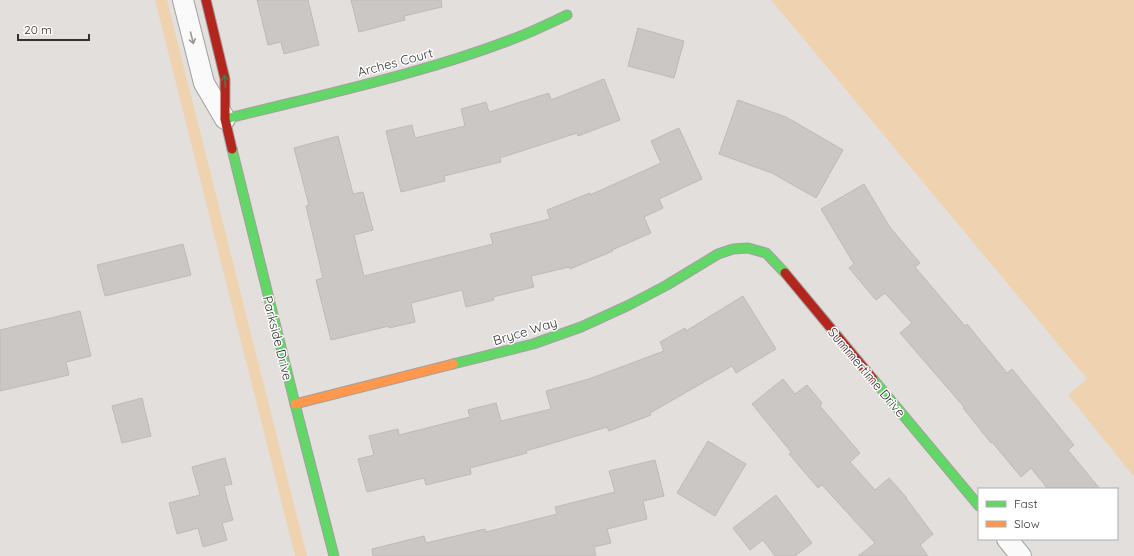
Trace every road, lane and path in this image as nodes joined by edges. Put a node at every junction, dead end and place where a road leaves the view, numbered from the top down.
1 (183, 0) edge
2 (206, 0) edge
3 (567, 15) dead end
4 (225, 119) junction
5 (748, 248) joint
6 (295, 404) junction
7 (978, 505) edge
8 (1008, 540) edge
9 (334, 556) edge
10 (1021, 556) edge

1 -> 4 street, Parkside Drive
4 -> 2 street, Parkside Drive
3 - 4 street, Arches Court
4 - 6 street, Parkside Drive
5 - 6 street, Bryce Way
5 - 7 street, Summertime Drive
6 - 9 street, Parkside Drive
8 - 10 street

